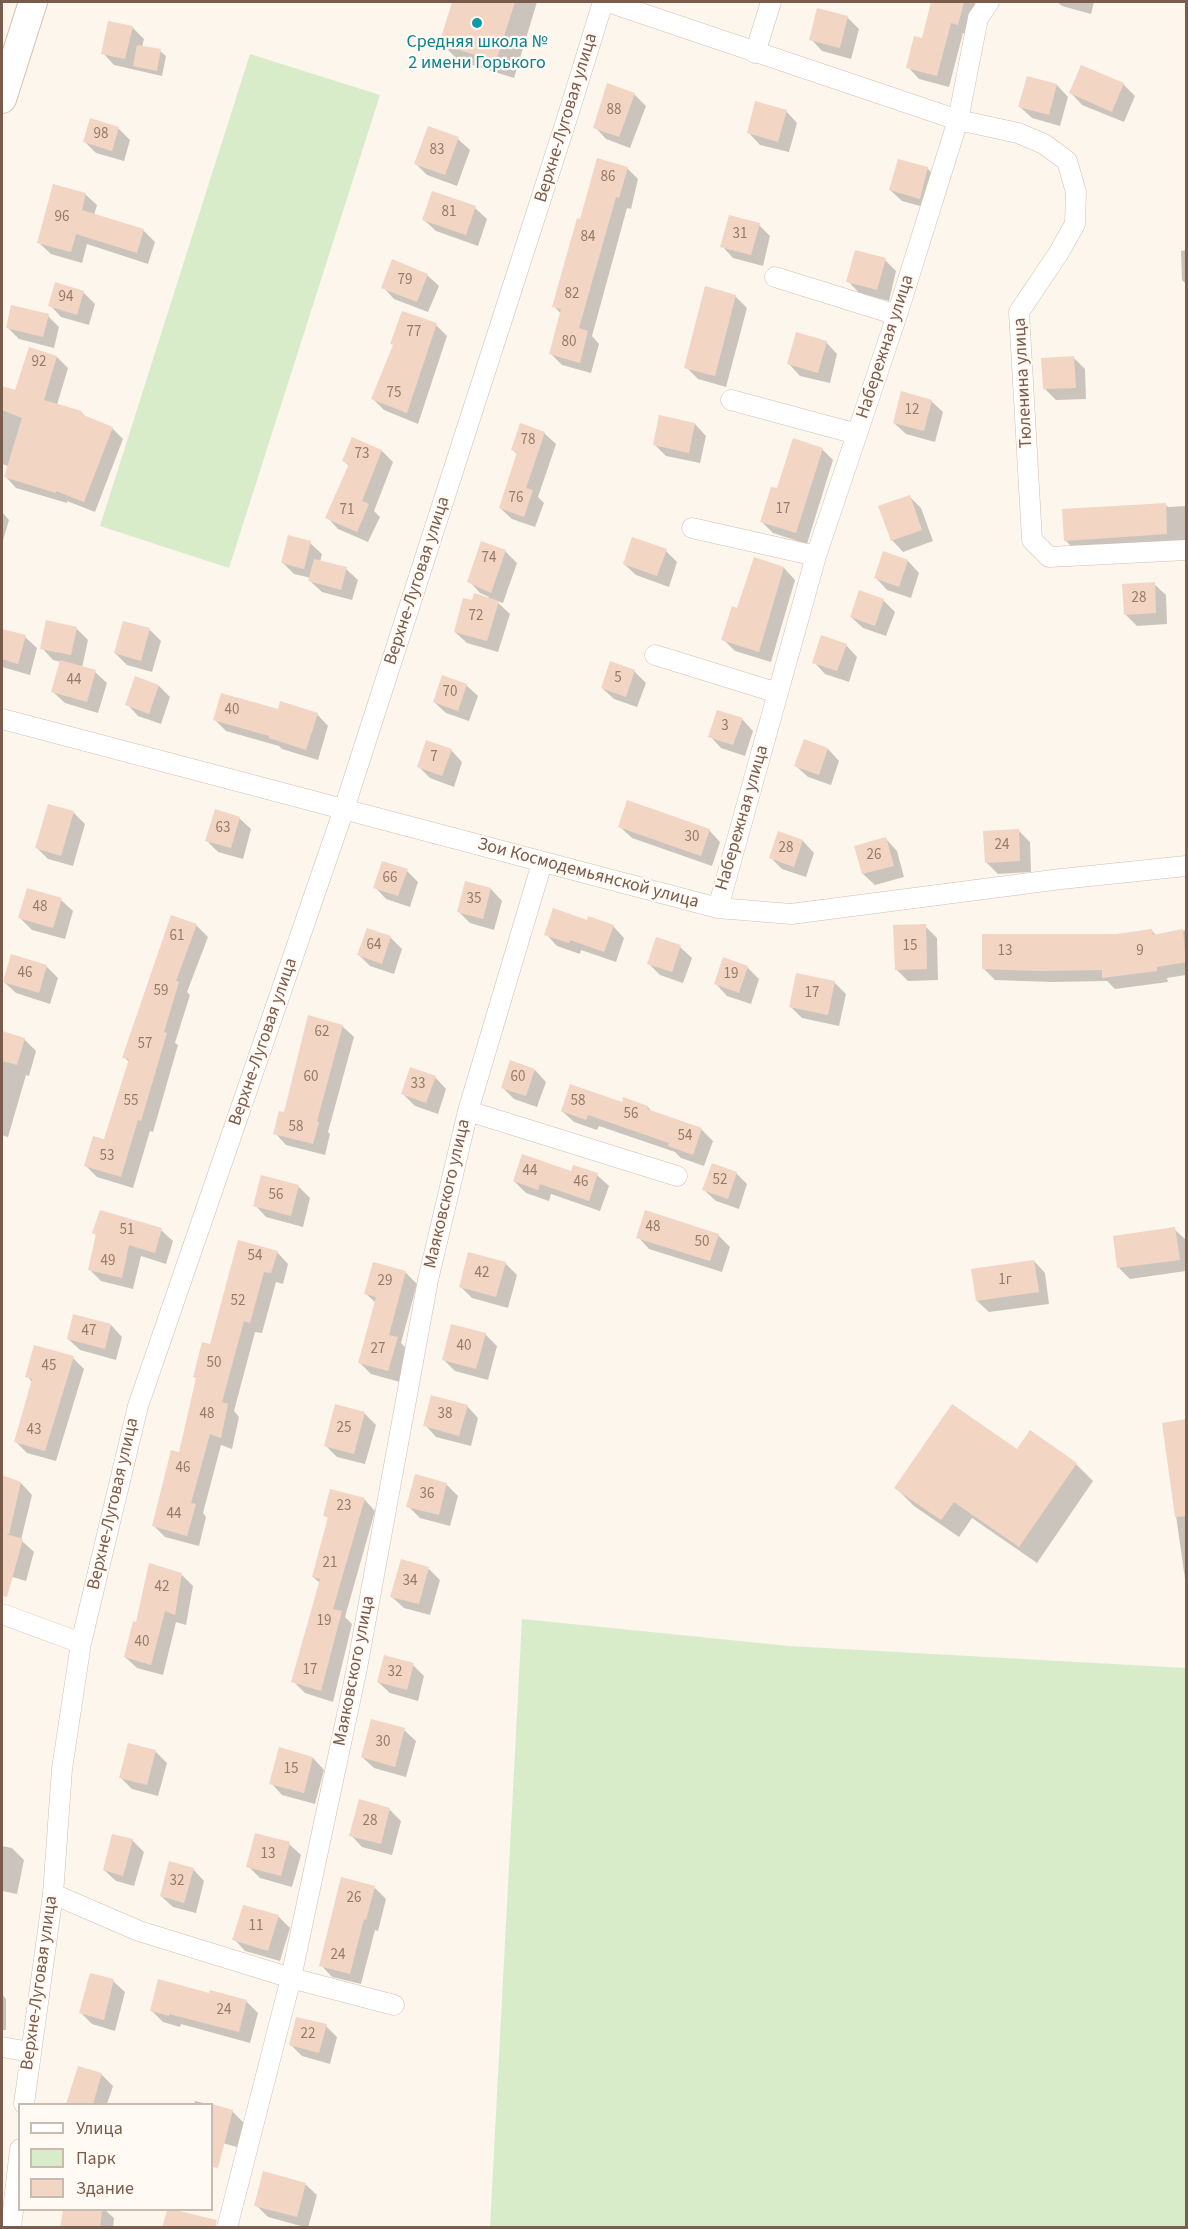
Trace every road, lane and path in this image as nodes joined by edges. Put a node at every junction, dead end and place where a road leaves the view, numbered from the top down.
1 (33, 2) edge
2 (603, 2) edge
3 (608, 2) edge
4 (771, 2) edge
5 (989, 2) edge
6 (755, 52) junction
7 (2, 99) edge
8 (958, 120) junction
9 (775, 277) dead end
10 (897, 315) junction
11 (731, 400) dead end
12 (857, 434) junction
13 (692, 528) dead end
14 (1186, 550) edge
15 (816, 556) junction
16 (655, 655) dead end
17 (778, 693) junction
18 (2, 719) edge
19 (344, 809) junction
20 (543, 863) junction
21 (1186, 866) edge
22 (718, 908) junction
23 (468, 1111) junction
24 (677, 1176) dead end
25 (2, 1614) edge
26 (81, 1643) junction
27 (53, 1894) junction
28 (291, 1978) junction
29 (394, 2005) dead end
30 (2, 2047) edge
31 (30, 2052) junction
32 (24, 2103) edge
33 (18, 2167) edge
34 (11, 2228) edge
35 (226, 2228) edge

1 - 7 main road
2 - 19 street, Верхне-Луговая улица
3 - 6 street, Тюленина улица
4 - 6 street
5 - 8 street, Набережная улица
6 - 8 street, Тюленина улица
8 - 10 street, Набережная улица
8 - 14 street, Тюленина улица
9 - 10 street
10 - 12 street, Набережная улица
11 - 12 street
12 - 15 street, Набережная улица
13 - 15 street
15 - 17 street, Набережная улица
16 - 17 street
17 - 22 street, Набережная улица
18 - 19 street, Зои Космодемьянской улица
19 - 20 street, Зои Космодемьянской улица
19 - 26 street, Верхне-Луговая улица
20 - 22 street, Зои Космодемьянской улица
20 - 23 street, Маяковского улица
21 - 22 street, Зои Космодемьянской улица
23 - 24 street, Маяковского улица
23 - 28 street, Маяковского улица
25 - 26 street
26 - 27 street, Верхне-Луговая улица
27 - 28 street
27 - 31 street, Верхне-Луговая улица
28 - 29 street
28 - 35 street, Маяковского улица
30 - 31 street
31 - 32 street, Верхне-Луговая улица
33 - 34 street

